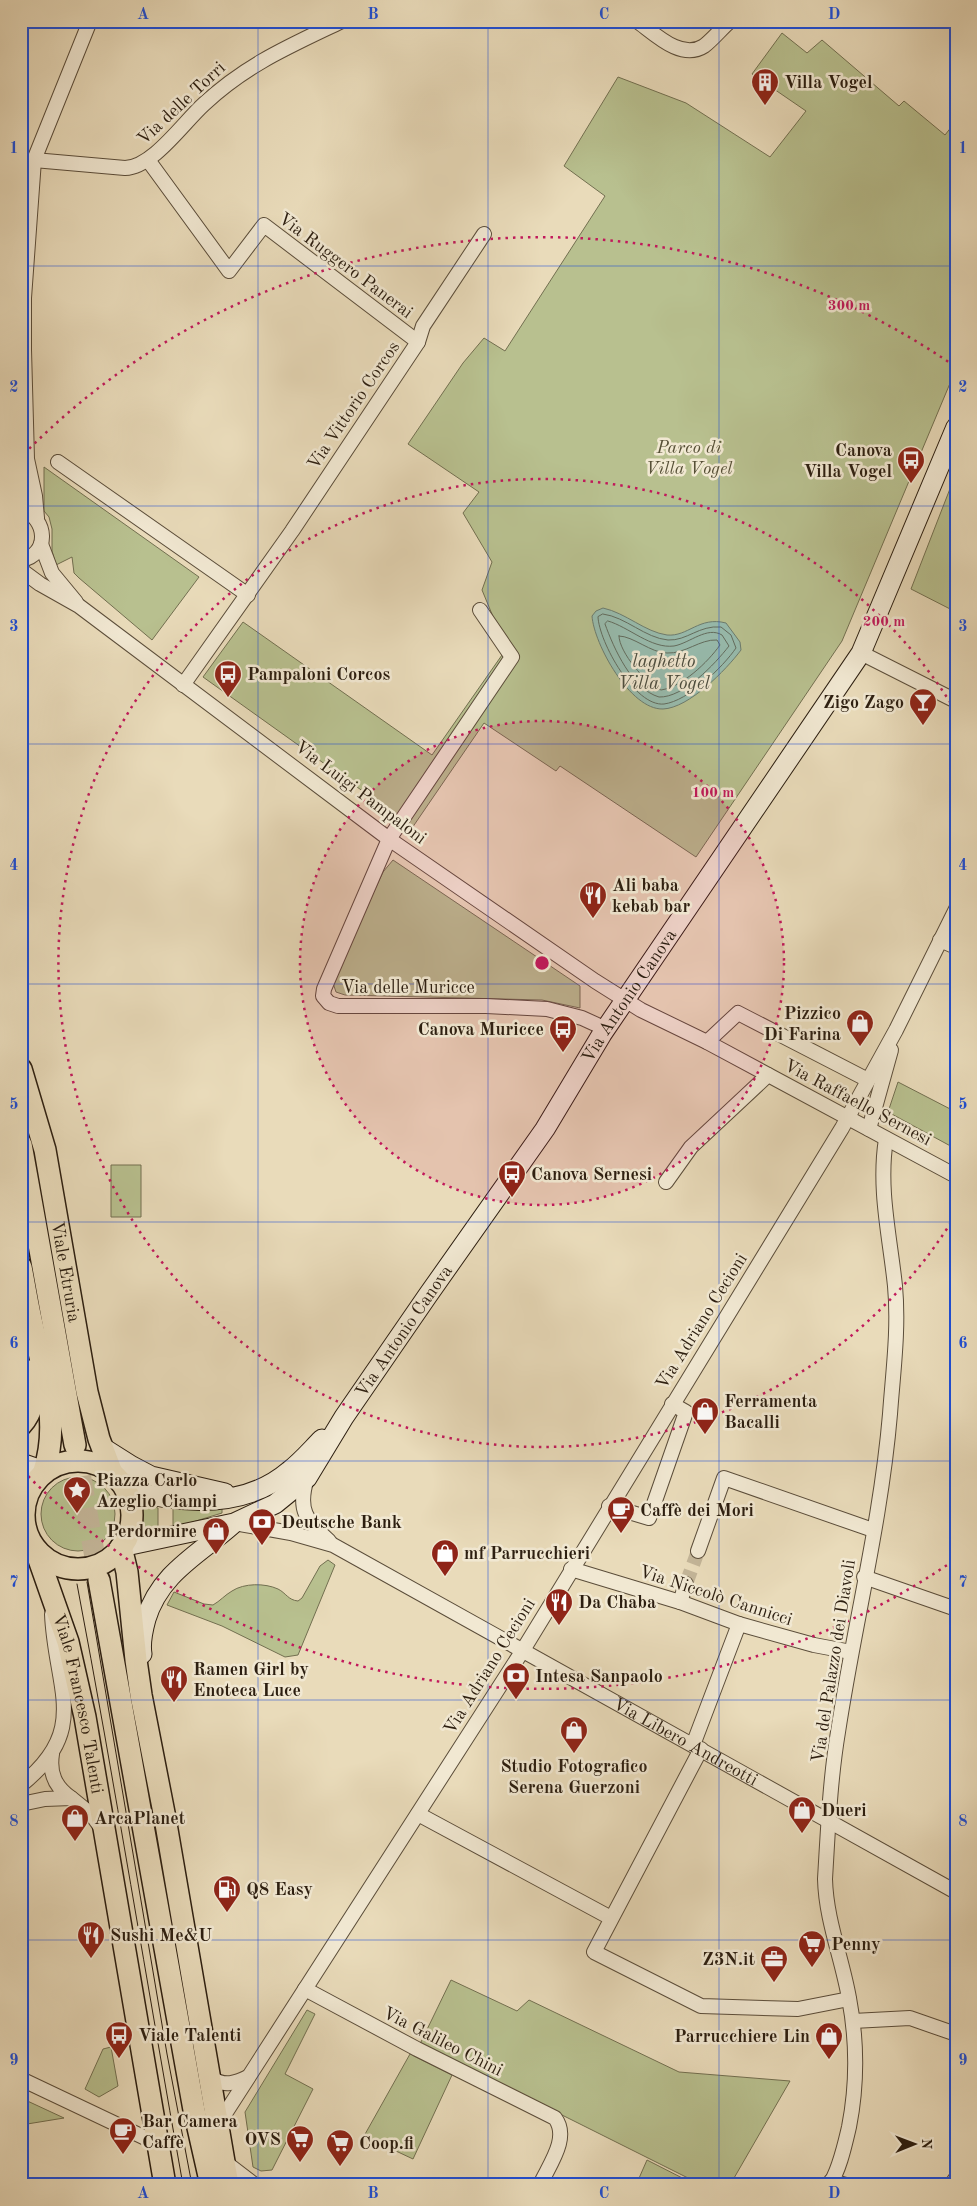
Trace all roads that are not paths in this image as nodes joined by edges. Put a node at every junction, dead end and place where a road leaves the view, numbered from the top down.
1 (90, 21) edge
2 (342, 21) edge
3 (637, 21) edge
4 (730, 21) edge
5 (34, 160) junction
6 (148, 160) junction
7 (484, 234) dead end
8 (418, 342) junction
9 (956, 427) edge
10 (26, 459) junction
11 (58, 462) dead end
12 (21, 475) edge
13 (21, 509) edge
14 (37, 518) junction
15 (41, 544) junction
16 (21, 560) edge
17 (21, 570) edge
18 (248, 595) junction
19 (79, 606) junction
20 (480, 610) dead end
21 (861, 653) junction
22 (184, 685) junction
23 (956, 701) edge
24 (390, 839) junction
25 (956, 909) edge
26 (940, 940) junction
27 (956, 947) edge
28 (626, 1000) junction
29 (606, 1029) junction
30 (896, 1030) junction
31 (707, 1042) junction
32 (21, 1069) edge
33 (768, 1076) junction
34 (868, 1080) junction
35 (848, 1117) junction
36 (870, 1129) junction
37 (886, 1139) junction
38 (21, 1144) edge
39 (956, 1176) edge
40 (666, 1182) dead end
41 (21, 1267) edge
42 (32, 1327) junction
43 (672, 1404) junction
44 (344, 1418) junction
45 (21, 1425) edge
46 (76, 1445) tunnel mouth
47 (102, 1447) junction
48 (21, 1463) edge
49 (44, 1471) junction
50 (306, 1478) junction
51 (119, 1481) junction
52 (237, 1496) junction
53 (609, 1506) junction
54 (234, 1523) junction
55 (874, 1530) junction
56 (29, 1543) edge
57 (333, 1544) junction
58 (121, 1548) junction
59 (698, 1551) tunnel mouth
60 (571, 1569) junction
61 (864, 1577) junction
62 (99, 1580) tunnel mouth
63 (686, 1584) tunnel mouth
64 (52, 1596) junction
65 (680, 1602) junction
66 (956, 1609) edge
67 (739, 1624) junction
68 (523, 1650) junction
69 (851, 1652) junction
70 (150, 1731) junction
71 (697, 1747) junction
72 (52, 1754) junction
73 (21, 1786) edge
74 (71, 1798) junction
75 (21, 1804) edge
76 (418, 1814) junction
77 (829, 1822) junction
78 (105, 1834) junction
79 (956, 1892) edge
80 (611, 1918) junction
81 (306, 1990) junction
82 (849, 1999) junction
83 (853, 2021) junction
84 (956, 2034) edge
85 (248, 2077) junction
86 (21, 2078) edge
87 (212, 2078) junction
88 (219, 2123) junction
89 (158, 2144) junction
90 (225, 2162) junction
91 (956, 2178) edge
92 (830, 2183) edge
93 (165, 2185) edge
94 (211, 2185) edge
95 (228, 2185) edge
96 (256, 2185) edge
97 (540, 2185) edge
98 (846, 2185) edge
99 (951, 2185) edge

1 - 5 street
2 - 6 street, Via delle Torri
3 - 4 street
5 - 6 street, Via delle Torri
5 - 10 street
6 - 8 street, Via Ruggero Panerai
7 - 8 street, Via Vittorio Corcos
8 - 18 street, Via Vittorio Corcos
9 - 21 street, Via Antonio Canova
10 - 12 street
10 - 14 street, Via Luigi Pampaloni
11 - 18 street
13 - 14 street
14 - 15 street, Via Luigi Pampaloni
15 - 16 street
15 - 19 street, Via Luigi Pampaloni
17 - 19 street, Via Luigi Pampaloni
18 - 22 street, Via Vittorio Corcos
19 - 22 street, Via Luigi Pampaloni
20 - 24 street
21 - 23 street
21 - 28 street, Via Antonio Canova
22 - 24 street, Via Luigi Pampaloni
24 - 28 street, Via Luigi Pampaloni
24 - 29 street, Via delle Muricce
25 - 26 street
26 - 27 street
26 - 30 street
28 - 29 street, Via Antonio Canova
28 - 31 street, Via Raffaello Sernesi
29 - 44 street, Via Antonio Canova
30 - 34 street, Via Adriano Cecioni
30 - 36 street
31 - 33 street, Via Raffaello Sernesi
31 - 34 street, Via Raffaello Sernesi
32 - 47 main road, Viale Etruria
33 - 35 street, Via Raffaello Sernesi
33 - 40 street, Via Raffaello Sernesi
34 - 35 street, Via Adriano Cecioni
35 - 36 street, Via Raffaello Sernesi
35 - 43 street, Via Adriano Cecioni
36 - 37 street, Via Raffaello Sernesi
37 - 39 street, Via Raffaello Sernesi
37 - 55 street, Via del Palazzo dei Diavoli
38 - 46 main road, Viale Etruria
41 - 42 main road
42 - 45 main road
42 - 49 main road
43 - 53 street, Via Adriano Cecioni
43 - 53 street
44 - 50 street, Via Antonio Canova
44 - 52 street, Via Antonio Canova
47 - 51 main road, Viale Etruria
47 - 52 street
48 - 49 street
49 - 51 main road
49 - 56 main road
50 - 54 street, Via Antonio Canova
50 - 57 street, Via Libero Andreotti
51 - 52 street
51 - 58 main road
53 - 60 street, Via Adriano Cecioni
54 - 57 street, Via Libero Andreotti
54 - 58 street
54 - 70 street
55 - 59 street
55 - 61 street, Via del Palazzo dei Diavoli
56 - 58 main road
56 - 64 main road, Viale Francesco Talenti
57 - 68 street, Via Libero Andreotti
58 - 70 main road
60 - 65 street, Via Niccolò Cannicci
60 - 68 street, Via Adriano Cecioni
61 - 66 street
61 - 69 street, Via del Palazzo dei Diavoli
62 - 94 main road
63 - 65 street
64 - 72 street
64 - 78 main road, Viale Francesco Talenti
65 - 67 street, Via Niccolò Cannicci
67 - 69 street, Via Niccolò Cannicci
67 - 71 street
68 - 71 street, Via Libero Andreotti
68 - 76 street, Via Adriano Cecioni
69 - 77 street, Via del Palazzo dei Diavoli
70 - 87 main road
71 - 77 street, Via Libero Andreotti
71 - 80 street
72 - 73 street
72 - 74 street
74 - 75 street
74 - 78 street
76 - 80 street
76 - 81 street, Via Adriano Cecioni
77 - 79 street, Via Libero Andreotti
77 - 82 street, Via del Palazzo dei Diavoli
78 - 89 main road, Viale Francesco Talenti
80 - 82 street
81 - 85 street, Via Adriano Cecioni
81 - 97 street, Via Galileo Chini
82 - 83 street, Via del Palazzo dei Diavoli
83 - 84 street
83 - 92 street, Via del Palazzo dei Diavoli
85 - 87 street
85 - 88 street, Via Adriano Cecioni
86 - 89 street
87 - 88 main road
88 - 90 main road
89 - 93 main road, Viale Francesco Talenti
90 - 95 main road
90 - 96 street
91 - 99 street
92 - 98 street

